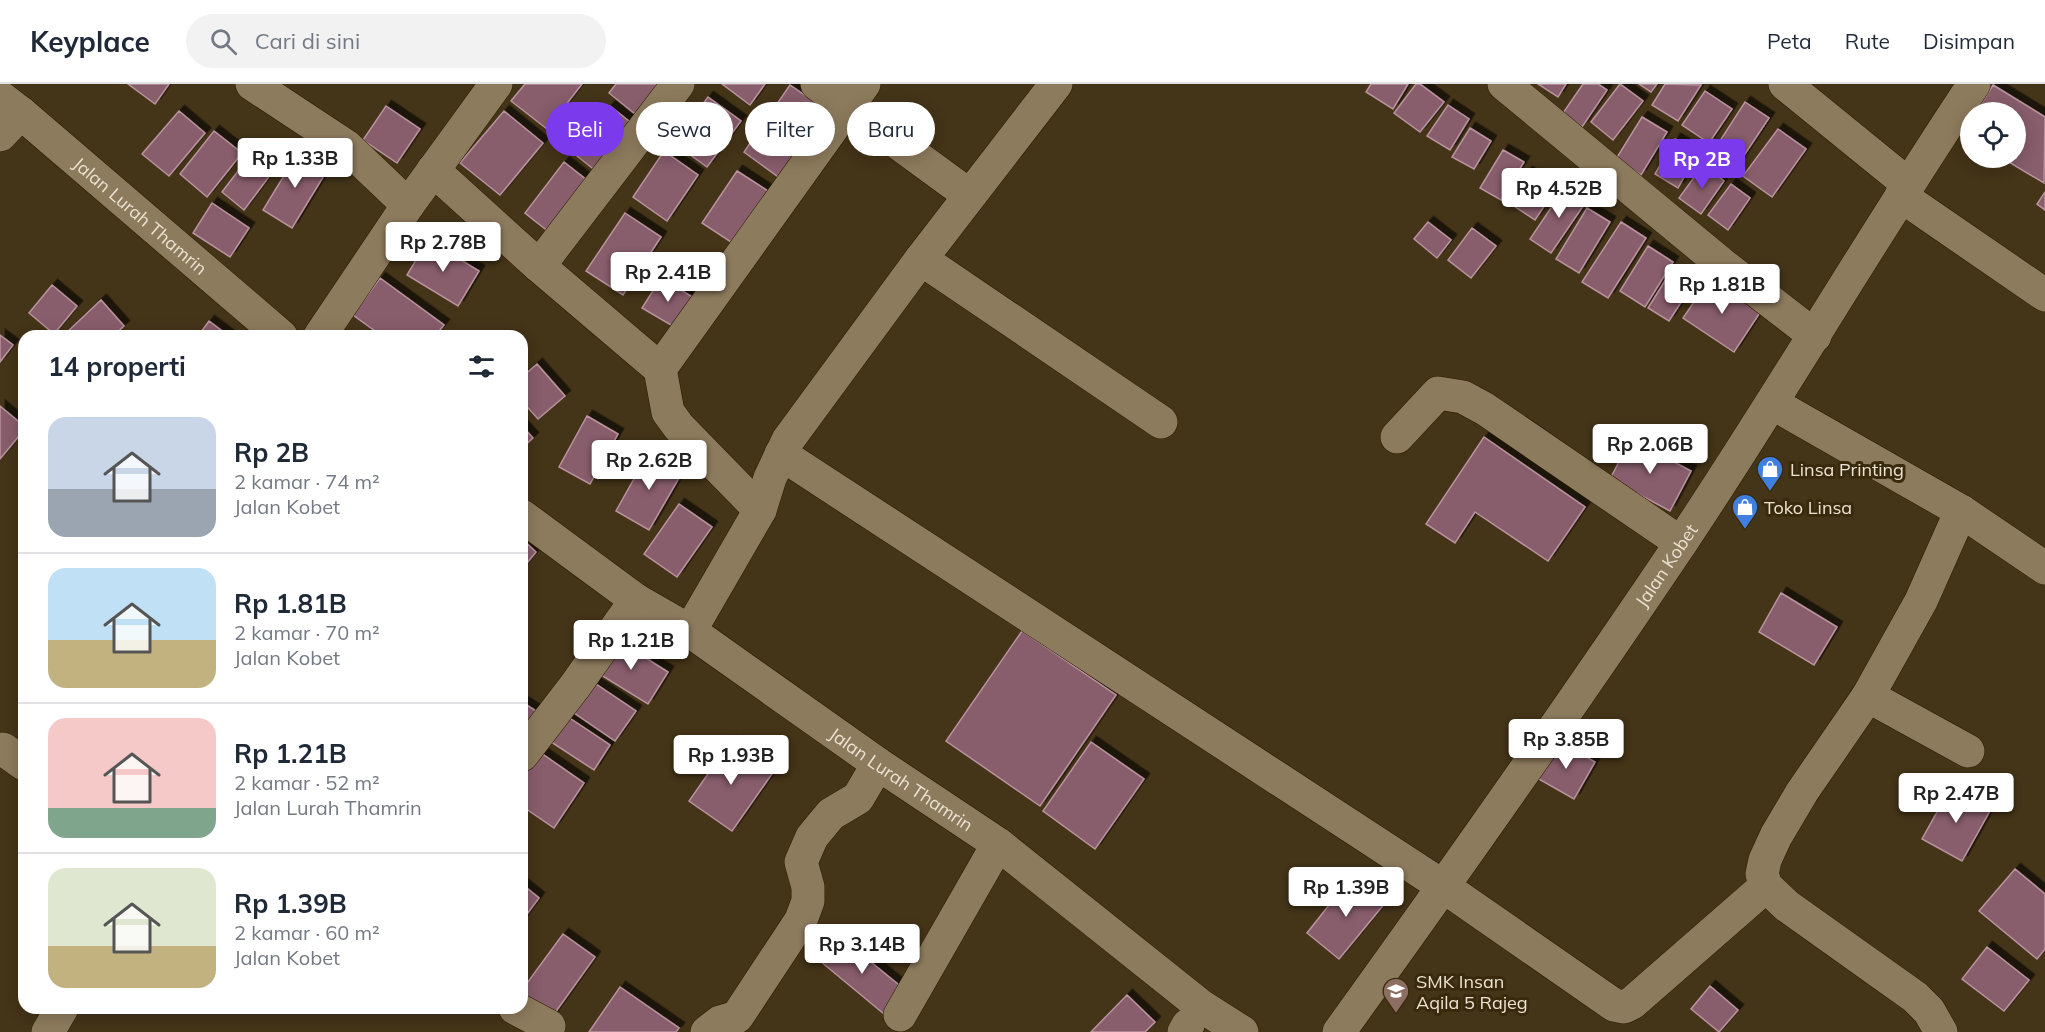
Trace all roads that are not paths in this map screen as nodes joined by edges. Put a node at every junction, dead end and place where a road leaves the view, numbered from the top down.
1 (252, 84) edge
2 (496, 84) edge
3 (678, 84) edge
4 (817, 84) edge
5 (1056, 84) edge
6 (1504, 84) edge
7 (1785, 84) edge
8 (1974, 84) edge
9 (855, 95) edge
10 (7, 115) edge
11 (433, 170) junction
12 (1904, 190) junction
13 (969, 195) junction
14 (408, 205) junction
15 (921, 259) junction
16 (539, 266) junction
17 (2045, 295) edge
18 (274, 330) edge
19 (324, 330) edge
20 (1815, 336) junction
21 (660, 369) junction
22 (1772, 403) junction
23 (1161, 422) dead end
24 (1397, 437) dead end
25 (781, 454) junction
26 (760, 510) junction
27 (1961, 512) junction
28 (528, 520) edge
29 (1681, 543) junction
30 (2045, 568) edge
31 (636, 600) junction
32 (690, 631) junction
33 (1868, 696) junction
34 (528, 747) edge
35 (1968, 751) dead end
36 (878, 764) junction
37 (998, 844) junction
38 (1766, 886) junction
39 (1444, 887) junction
40 (58, 1014) edge
41 (526, 1014) edge
42 (900, 1015) dead end
43 (1193, 1024) edge
44 (549, 1026) dead end
45 (48, 1032) edge
46 (707, 1032) edge
47 (1242, 1032) edge
48 (1338, 1032) edge
49 (1941, 1032) edge

1 - 14 street
2 - 11 street
3 - 16 street
4 - 9 street
5 - 13 street
6 - 20 street
7 - 12 street
8 - 12 street, Jalan Kobet
9 - 13 street
9 - 21 street
10 - 18 street, Jalan Lurah Thamrin
11 - 14 street
11 - 16 street
12 - 17 street
12 - 20 street, Jalan Kobet
13 - 15 street
14 - 19 street
15 - 23 street
15 - 25 street
16 - 21 street
20 - 22 street, Jalan Kobet
21 - 26 street
22 - 27 street
22 - 29 street, Jalan Kobet
24 - 29 street
25 - 26 street
25 - 39 street
26 - 32 street
27 - 30 street
27 - 33 street
28 - 31 street, Jalan Lurah Thamrin
29 - 39 street, Jalan Kobet
31 - 32 street, Jalan Lurah Thamrin
31 - 34 street
32 - 36 street, Jalan Lurah Thamrin
33 - 35 street
33 - 38 street
36 - 37 street, Jalan Lurah Thamrin
36 - 46 street
37 - 42 street
37 - 43 street, Jalan Lurah Thamrin
38 - 39 street
38 - 49 street
39 - 48 street, Jalan Kobet
40 - 45 street
41 - 44 street
43 - 47 street, Jalan Lurah Thamrin

